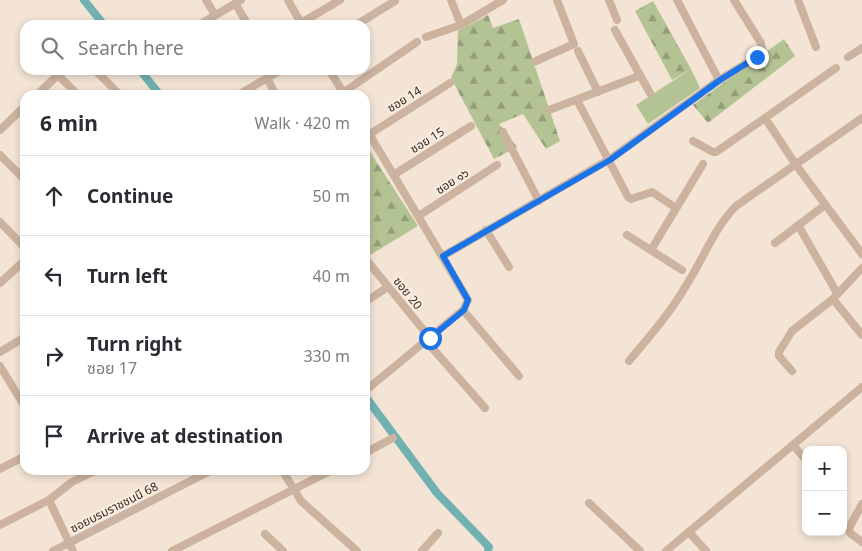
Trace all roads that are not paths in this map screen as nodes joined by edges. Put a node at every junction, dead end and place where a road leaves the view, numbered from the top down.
1 (206, 0) edge
2 (288, 0) edge
3 (340, 0) edge
4 (451, 0) edge
5 (503, 0) edge
6 (557, 0) edge
7 (609, 0) edge
8 (676, 0) edge
9 (734, 0) edge
10 (798, 0) edge
11 (395, 1) edge
12 (238, 2) edge
13 (215, 15) junction
14 (207, 20) edge
15 (246, 20) edge
16 (299, 20) edge
17 (308, 20) edge
18 (364, 20) edge
19 (617, 20) dead end
20 (460, 25) junction
21 (615, 30) dead end
22 (426, 37) dead end
23 (417, 42) dead end
24 (816, 47) dead end
25 (862, 48) edge
26 (578, 51) dead end
27 (848, 57) dead end
28 (536, 61) dead end
29 (836, 68) dead end
30 (57, 75) edge
31 (62, 75) edge
32 (100, 75) edge
33 (272, 75) edge
34 (332, 75) edge
35 (639, 76) junction
36 (267, 78) junction
37 (720, 80) junction
38 (450, 83) dead end
39 (42, 90) edge
40 (74, 90) edge
41 (115, 90) edge
42 (247, 90) edge
43 (273, 90) edge
44 (342, 90) edge
45 (351, 90) edge
46 (598, 92) junction
47 (650, 93) dead end
48 (577, 100) junction
49 (549, 110) dead end
50 (20, 112) edge
51 (765, 118) junction
52 (862, 118) edge
53 (471, 126) dead end
54 (0, 130) edge
55 (502, 132) dead end
56 (370, 134) joint
57 (693, 141) dead end
58 (0, 156) edge
59 (610, 160) junction
60 (703, 164) dead end
61 (497, 165) dead end
62 (796, 165) junction
63 (395, 174) junction
64 (20, 175) edge
65 (539, 202) junction
66 (825, 204) junction
67 (676, 208) junction
68 (420, 215) junction
69 (0, 222) edge
70 (798, 225) junction
71 (486, 230) junction
72 (627, 235) dead end
73 (20, 243) edge
74 (775, 243) dead end
75 (650, 250) junction
76 (862, 254) edge
77 (443, 256) junction
78 (370, 264) edge
79 (20, 265) edge
80 (509, 267) dead end
81 (862, 268) edge
82 (682, 270) dead end
83 (0, 283) edge
84 (388, 287) junction
85 (835, 296) junction
86 (370, 299) edge
87 (464, 310) junction
88 (862, 335) edge
89 (428, 339) junction
90 (20, 340) edge
91 (0, 352) edge
92 (629, 361) dead end
93 (0, 366) edge
94 (792, 371) dead end
95 (519, 376) dead end
96 (370, 387) edge
97 (862, 387) edge
98 (20, 395) edge
99 (485, 408) dead end
100 (393, 438) dead end
101 (793, 445) junction
102 (370, 450) edge
103 (802, 455) edge
104 (20, 459) edge
105 (0, 469) edge
106 (86, 475) edge
107 (202, 475) edge
108 (285, 475) edge
109 (322, 475) edge
110 (293, 490) junction
111 (48, 500) junction
112 (589, 504) dead end
113 (862, 504) edge
114 (0, 525) edge
115 (689, 532) junction
116 (438, 533) dead end
117 (265, 534) dead end
118 (69, 542) junction
119 (862, 542) edge
120 (53, 551) edge
121 (74, 551) edge
122 (172, 551) edge
123 (283, 551) edge
124 (357, 551) edge
125 (422, 551) edge
126 (640, 551) edge
127 (666, 551) edge
128 (706, 551) edge

1 - 13 street
2 - 16 street
3 - 17 street
4 - 20 street
5 - 20 street
6 - 28 street
7 - 19 street
8 - 37 street
9 - 37 street
10 - 24 street
11 - 18 street
12 - 13 street
12 - 15 street
13 - 14 street
20 - 22 street
21 - 35 street
23 - 45 street
25 - 27 street
26 - 46 street
29 - 51 street
30 - 39 street
31 - 40 street
32 - 41 street
33 - 36 street
34 - 44 street
35 - 46 street
35 - 47 street
36 - 42 street
36 - 43 street
37 - 59 street
38 - 56 street, ซอย 14
46 - 48 street
48 - 49 street
48 - 59 street
50 - 54 street
51 - 57 street
51 - 62 street
52 - 62 street
53 - 63 street, ซอย 15
55 - 65 street
56 - 63 street
58 - 64 street
59 - 65 street
59 - 67 street
60 - 67 street
61 - 68 street, ซอย ๑๖
62 - 66 street
62 - 92 street
63 - 68 street
65 - 71 street
66 - 70 street
66 - 76 street
67 - 75 street
68 - 77 street
69 - 73 street
70 - 74 street
70 - 85 street
71 - 77 street
71 - 80 street
72 - 75 street
75 - 82 street
77 - 87 street
78 - 84 street, ซอย 20
79 - 83 street
81 - 85 street
84 - 86 street
84 - 89 street, ซอย 20
85 - 88 street
85 - 94 street
87 - 89 street
87 - 95 street
89 - 96 street
89 - 99 street, ซอย 20
90 - 91 street
93 - 98 street
97 - 101 street
100 - 102 street
101 - 103 street
101 - 115 street
104 - 105 street
106 - 111 street
107 - 118 street, ซอยบรมราชชนนี 68
108 - 110 street
109 - 110 street
110 - 122 street
110 - 124 street
111 - 114 street
111 - 118 street
112 - 126 street
113 - 119 street
115 - 127 street
115 - 128 street
116 - 125 street
117 - 123 street
118 - 120 street, ซอยบรมราชชนนี 68
118 - 121 street

